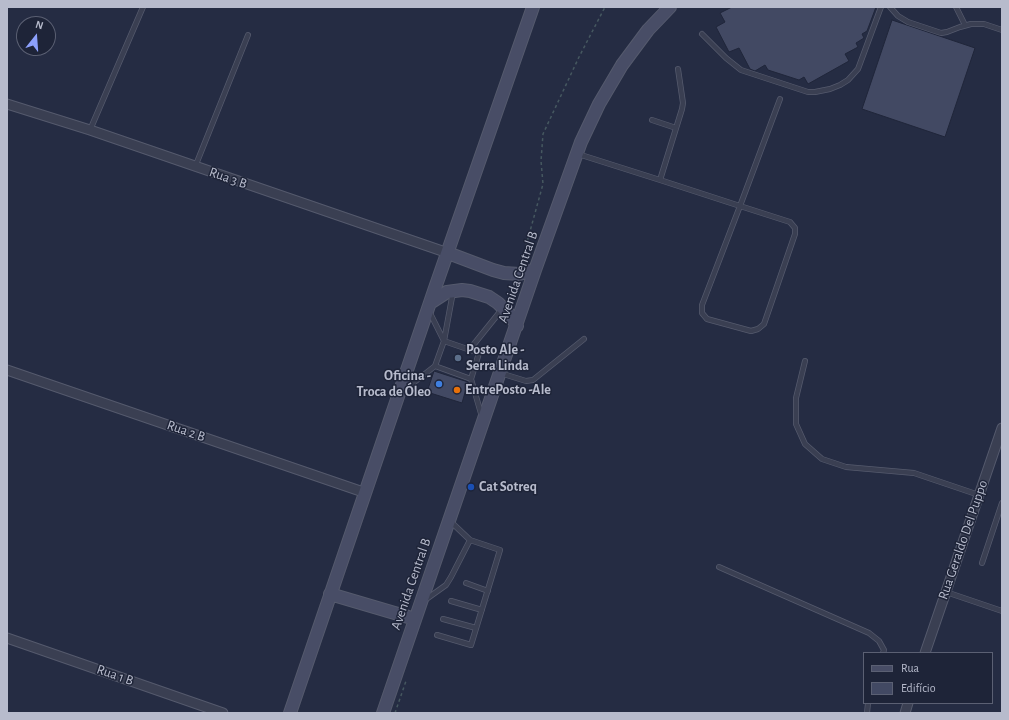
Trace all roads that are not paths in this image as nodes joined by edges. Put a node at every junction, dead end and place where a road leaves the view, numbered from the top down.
1 (143, 7) edge
2 (533, 7) edge
3 (670, 7) edge
4 (881, 7) edge
5 (890, 7) edge
6 (956, 7) edge
7 (965, 25) junction
8 (1002, 30) edge
9 (702, 34) dead end
10 (248, 35) dead end
11 (678, 69) dead end
12 (780, 99) dead end
13 (7, 104) edge
14 (652, 120) dead end
15 (676, 128) junction
16 (90, 130) junction
17 (577, 154) junction
18 (195, 167) junction
19 (660, 180) junction
20 (740, 206) junction
21 (448, 253) junction
22 (535, 270) junction
23 (453, 291) junction
24 (429, 306) junction
25 (503, 307) junction
26 (517, 326) junction
27 (584, 338) dead end
28 (444, 341) junction
29 (470, 349) junction
30 (805, 361) dead end
31 (435, 366) junction
32 (7, 370) edge
33 (500, 373) junction
34 (471, 379) junction
35 (399, 395) junction
36 (483, 422) junction
37 (1002, 428) edge
38 (366, 493) junction
39 (978, 496) junction
40 (1002, 503) edge
41 (449, 520) junction
42 (470, 540) junction
43 (982, 563) dead end
44 (719, 567) dead end
45 (466, 583) dead end
46 (488, 591) junction
47 (946, 592) junction
48 (330, 594) junction
49 (451, 601) dead end
50 (420, 603) junction
51 (482, 610) junction
52 (1002, 611) edge
53 (415, 619) junction
54 (443, 619) dead end
55 (476, 628) junction
56 (437, 635) dead end
57 (7, 638) edge
58 (883, 652) edge
59 (925, 652) edge
60 (223, 713) edge
61 (290, 713) edge
62 (383, 713) edge

1 - 16 lane
2 - 21 main road
3 - 17 main road, Avenida Central B
4 - 9 lane
5 - 7 lane
6 - 7 lane
7 - 8 lane
10 - 18 lane
11 - 15 lane
12 - 20 lane
13 - 16 street, Rua 3 B
14 - 15 lane
15 - 19 lane
16 - 18 street, Rua 3 B
17 - 19 lane
17 - 22 main road, Avenida Central B
18 - 21 street, Rua 3 B
19 - 20 lane
20 - 20 lane
21 - 22 main road
21 - 24 main road
22 - 26 main road, Avenida Central B
23 - 24 main road
23 - 25 main road
23 - 28 lane
24 - 28 lane
24 - 35 main road
25 - 26 main road
25 - 29 lane
26 - 33 main road, Avenida Central B
27 - 33 lane
28 - 29 lane
28 - 31 lane
29 - 34 lane
30 - 39 lane
31 - 34 lane
31 - 35 lane
32 - 38 street, Rua 2 B
33 - 36 main road, Avenida Central B
34 - 36 lane
35 - 38 main road
36 - 41 main road, Avenida Central B
37 - 39 street, Rua Geraldo Del Puppo
38 - 48 main road
39 - 47 street, Rua Geraldo Del Puppo
40 - 43 lane
41 - 42 lane
41 - 50 main road, Avenida Central B
42 - 46 lane
42 - 50 lane
44 - 58 lane
45 - 46 lane
46 - 51 lane
47 - 52 lane
47 - 59 street, Rua Geraldo Del Puppo
48 - 53 main road
48 - 61 main road
49 - 51 lane
50 - 53 main road, Avenida Central B
51 - 55 lane
53 - 62 main road, Avenida Central B
54 - 55 lane
55 - 56 lane
57 - 60 street, Rua 1 B

